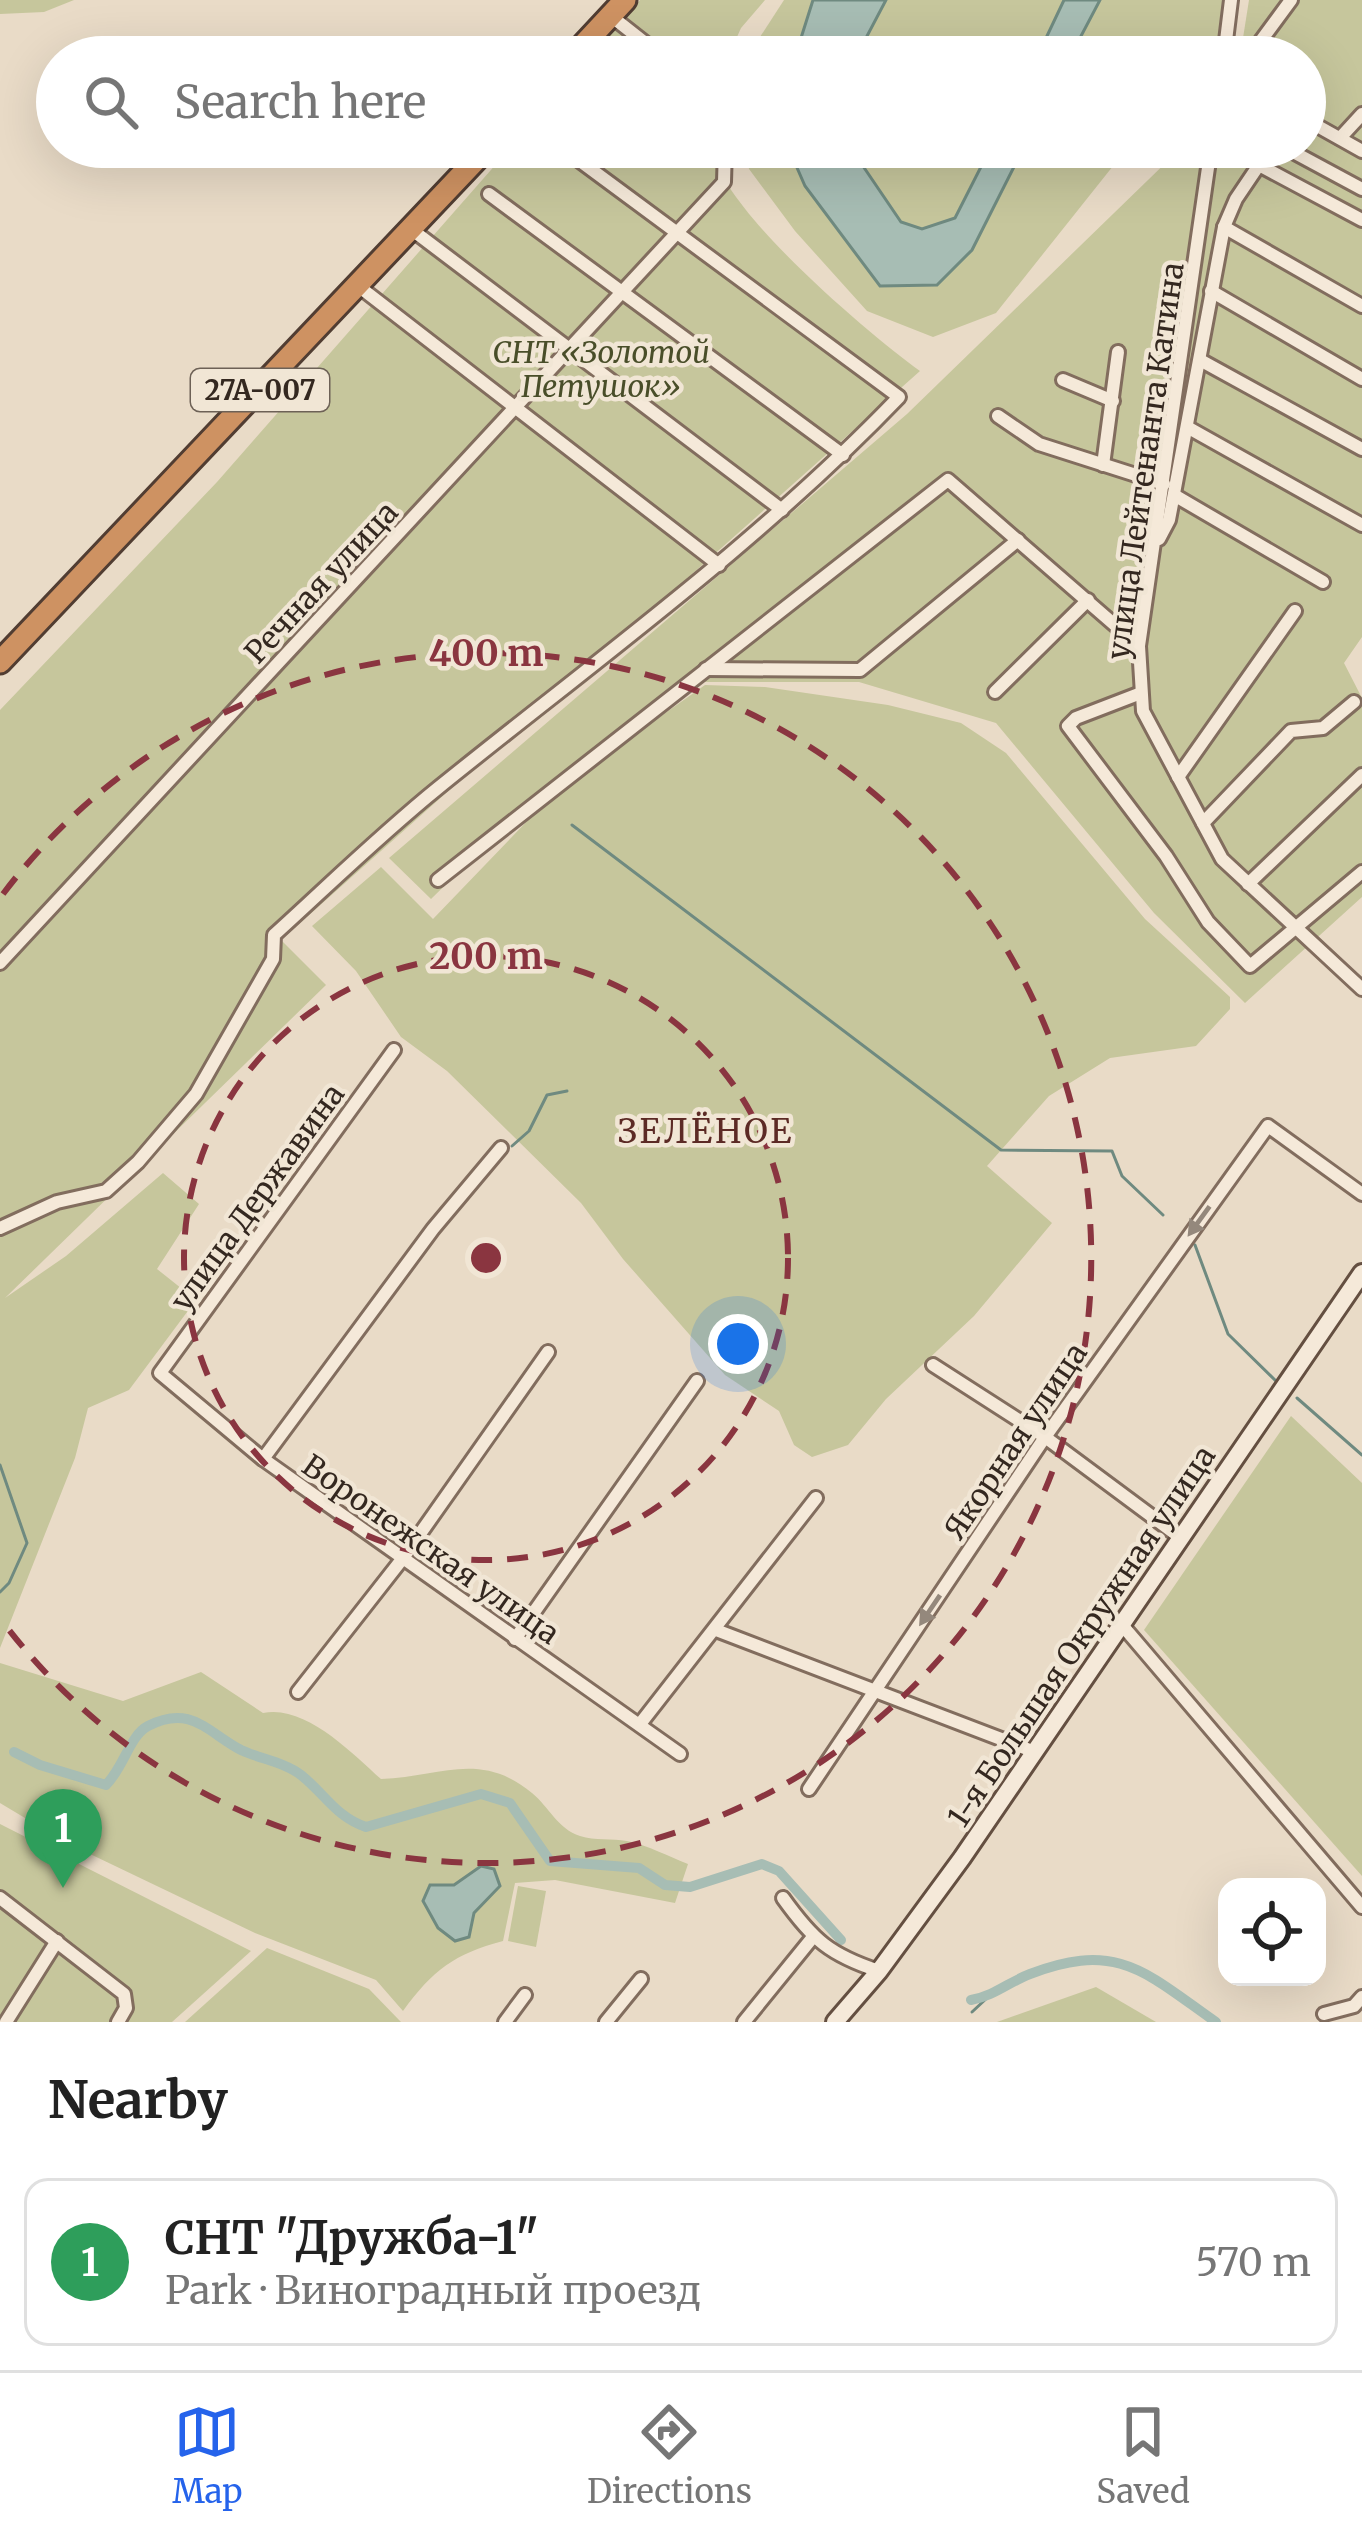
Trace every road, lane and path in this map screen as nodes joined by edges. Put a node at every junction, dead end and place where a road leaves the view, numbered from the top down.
1 (1232, 0) edge
2 (1291, 0) edge
3 (618, 8) edge
4 (592, 36) edge
5 (644, 36) edge
6 (1227, 36) edge
7 (1264, 36) edge
8 (1362, 114) edge
9 (1326, 130) edge
10 (1340, 138) junction
11 (1362, 151) edge
12 (468, 168) edge
13 (590, 168) edge
14 (724, 168) edge
15 (1208, 168) edge
16 (1257, 168) edge
17 (1265, 168) edge
18 (1323, 168) edge
19 (1362, 189) edge
20 (489, 194) dead end
21 (1362, 220) edge
22 (1224, 227) junction
23 (411, 229) junction
24 (677, 232) junction
25 (358, 285) junction
26 (622, 290) junction
27 (1211, 291) junction
28 (1362, 306) edge
29 (568, 348) junction
30 (1118, 352) dead end
31 (1200, 360) junction
32 (1362, 379) edge
33 (1064, 380) dead end
34 (1113, 401) junction
35 (514, 408) junction
36 (998, 416) dead end
37 (1187, 427) junction
38 (1362, 449) edge
39 (843, 455) junction
40 (1103, 465) junction
41 (1169, 490) junction
42 (782, 510) junction
43 (1362, 525) edge
44 (1018, 540) junction
45 (719, 565) junction
46 (1323, 582) dead end
47 (1088, 600) junction
48 (1295, 611) dead end
49 (1139, 646) junction
50 (0, 662) edge
51 (705, 669) junction
52 (995, 692) dead end
53 (1141, 693) junction
54 (1354, 702) dead end
55 (1362, 776) edge
56 (1178, 777) junction
57 (1203, 823) junction
58 (1362, 872) edge
59 (438, 880) dead end
60 (1248, 884) junction
61 (1296, 930) junction
62 (0, 963) edge
63 (1362, 989) edge
64 (394, 1050) dead end
65 (501, 1148) dead end
66 (1362, 1194) edge
67 (0, 1228) edge
68 (1362, 1273) edge
69 (1356, 1294) edge
70 (548, 1352) dead end
71 (933, 1365) dead end
72 (160, 1372) joint
73 (697, 1381) dead end
74 (1045, 1437) junction
75 (262, 1459) junction
76 (817, 1498) dead end
77 (1181, 1538) junction
78 (403, 1558) junction
79 (1122, 1624) junction
80 (716, 1630) junction
81 (515, 1640) junction
82 (877, 1690) junction
83 (298, 1692) dead end
84 (640, 1724) junction
85 (1035, 1752) junction
86 (680, 1754) dead end
87 (809, 1789) dead end
88 (0, 1898) edge
89 (783, 1898) dead end
90 (1362, 1906) edge
91 (813, 1936) junction
92 (57, 1941) junction
93 (879, 1971) junction
94 (641, 1979) dead end
95 (525, 1995) dead end
96 (1362, 1997) edge
97 (1324, 2014) dead end
98 (6, 2022) edge
99 (118, 2022) edge
100 (506, 2022) edge
101 (606, 2022) edge
102 (744, 2022) edge
103 (836, 2022) edge

1 - 6 street
2 - 7 street
3 - 4 highway
3 - 5 street
8 - 10 street
9 - 10 street
10 - 11 street
12 - 23 highway, 27А-007
13 - 24 street
14 - 24 street, Речная улица
15 - 41 street, улица Лейтенанта Катина
16 - 22 street
17 - 21 street
18 - 19 street
20 - 26 street
22 - 27 street
22 - 28 street
23 - 25 highway, 27А-007
23 - 29 street
24 - 26 street, Речная улица
24 - 39 street
25 - 35 street
25 - 50 highway, 27А-007
26 - 29 street, Речная улица
26 - 39 street
27 - 31 street
27 - 32 street
29 - 35 street, Речная улица
29 - 42 street
30 - 34 street
31 - 37 street
31 - 38 street
33 - 34 street
34 - 40 street
35 - 45 street
35 - 62 street, Речная улица
36 - 40 street
37 - 41 street
37 - 43 street
39 - 42 street
40 - 41 street
41 - 46 street
41 - 49 street, улица Лейтенанта Катина
42 - 45 street
44 - 47 street
44 - 51 street
44 - 51 street
45 - 67 street
47 - 49 street
47 - 52 street
48 - 56 street
49 - 53 street, улица Лейтенанта Катина
51 - 59 street
53 - 56 street, улица Лейтенанта Катина
53 - 61 street
54 - 57 street
55 - 60 street
56 - 57 street, улица Лейтенанта Катина
57 - 60 street, улица Лейтенанта Катина
58 - 61 street
60 - 61 street, улица Лейтенанта Катина
61 - 63 street, улица Лейтенанта Катина
64 - 72 street, улица Державина
65 - 75 street
66 -> 74 street, Якорная улица
68 - 69 street, 1-я Большая Окружная улица
69 - 77 street, 1-я Большая Окружная улица
70 - 78 street
71 - 74 street
72 - 75 street, Воронежская улица
73 - 81 street
74 - 77 street
74 -> 82 street, Якорная улица
75 - 78 street, Воронежская улица
76 - 80 street
77 - 79 street, 1-я Большая Окружная улица
78 - 81 street, Воронежская улица
78 - 83 street
79 - 85 street, 1-я Большая Окружная улица
79 - 90 street
80 - 82 street
80 - 84 street
81 - 84 street, Воронежская улица
82 - 85 street
82 - 87 street, Якорная улица
84 - 86 street, Воронежская улица
85 - 93 street, 1-я Большая Окружная улица
88 - 92 street
89 - 91 street
91 - 93 street
91 - 102 street
92 - 98 street
92 - 99 street
93 - 103 street, 1-я Большая Окружная улица
94 - 101 street
95 - 100 street
96 - 97 street

